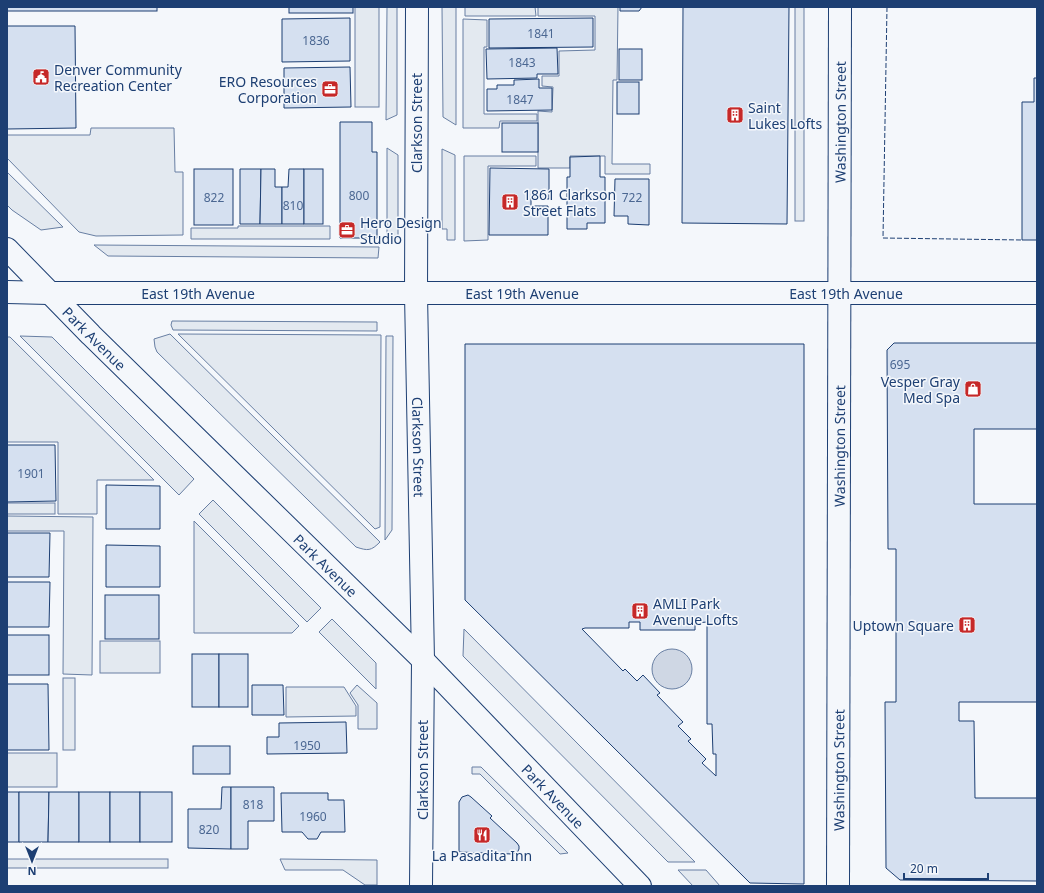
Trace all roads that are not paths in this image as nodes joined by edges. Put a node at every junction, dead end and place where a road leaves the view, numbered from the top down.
1 (417, 7) edge
2 (840, 7) edge
3 (7, 249) edge
4 (7, 292) edge
5 (49, 293) junction
6 (1037, 293) edge
7 (416, 294) junction
8 (839, 294) junction
9 (423, 660) junction
10 (421, 886) edge
11 (640, 886) edge
12 (838, 886) edge

1 - 7 street, Clarkson Street
2 - 8 street, Washington Street
3 - 5 street, Park Avenue
4 - 5 street, East 19th Avenue
5 - 7 street, East 19th Avenue
5 - 9 street, Park Avenue
6 - 8 street, East 19th Avenue
7 - 8 street, East 19th Avenue
7 - 9 street, Clarkson Street
8 - 12 street, Washington Street
9 - 10 street, Clarkson Street
9 - 11 street, Park Avenue

